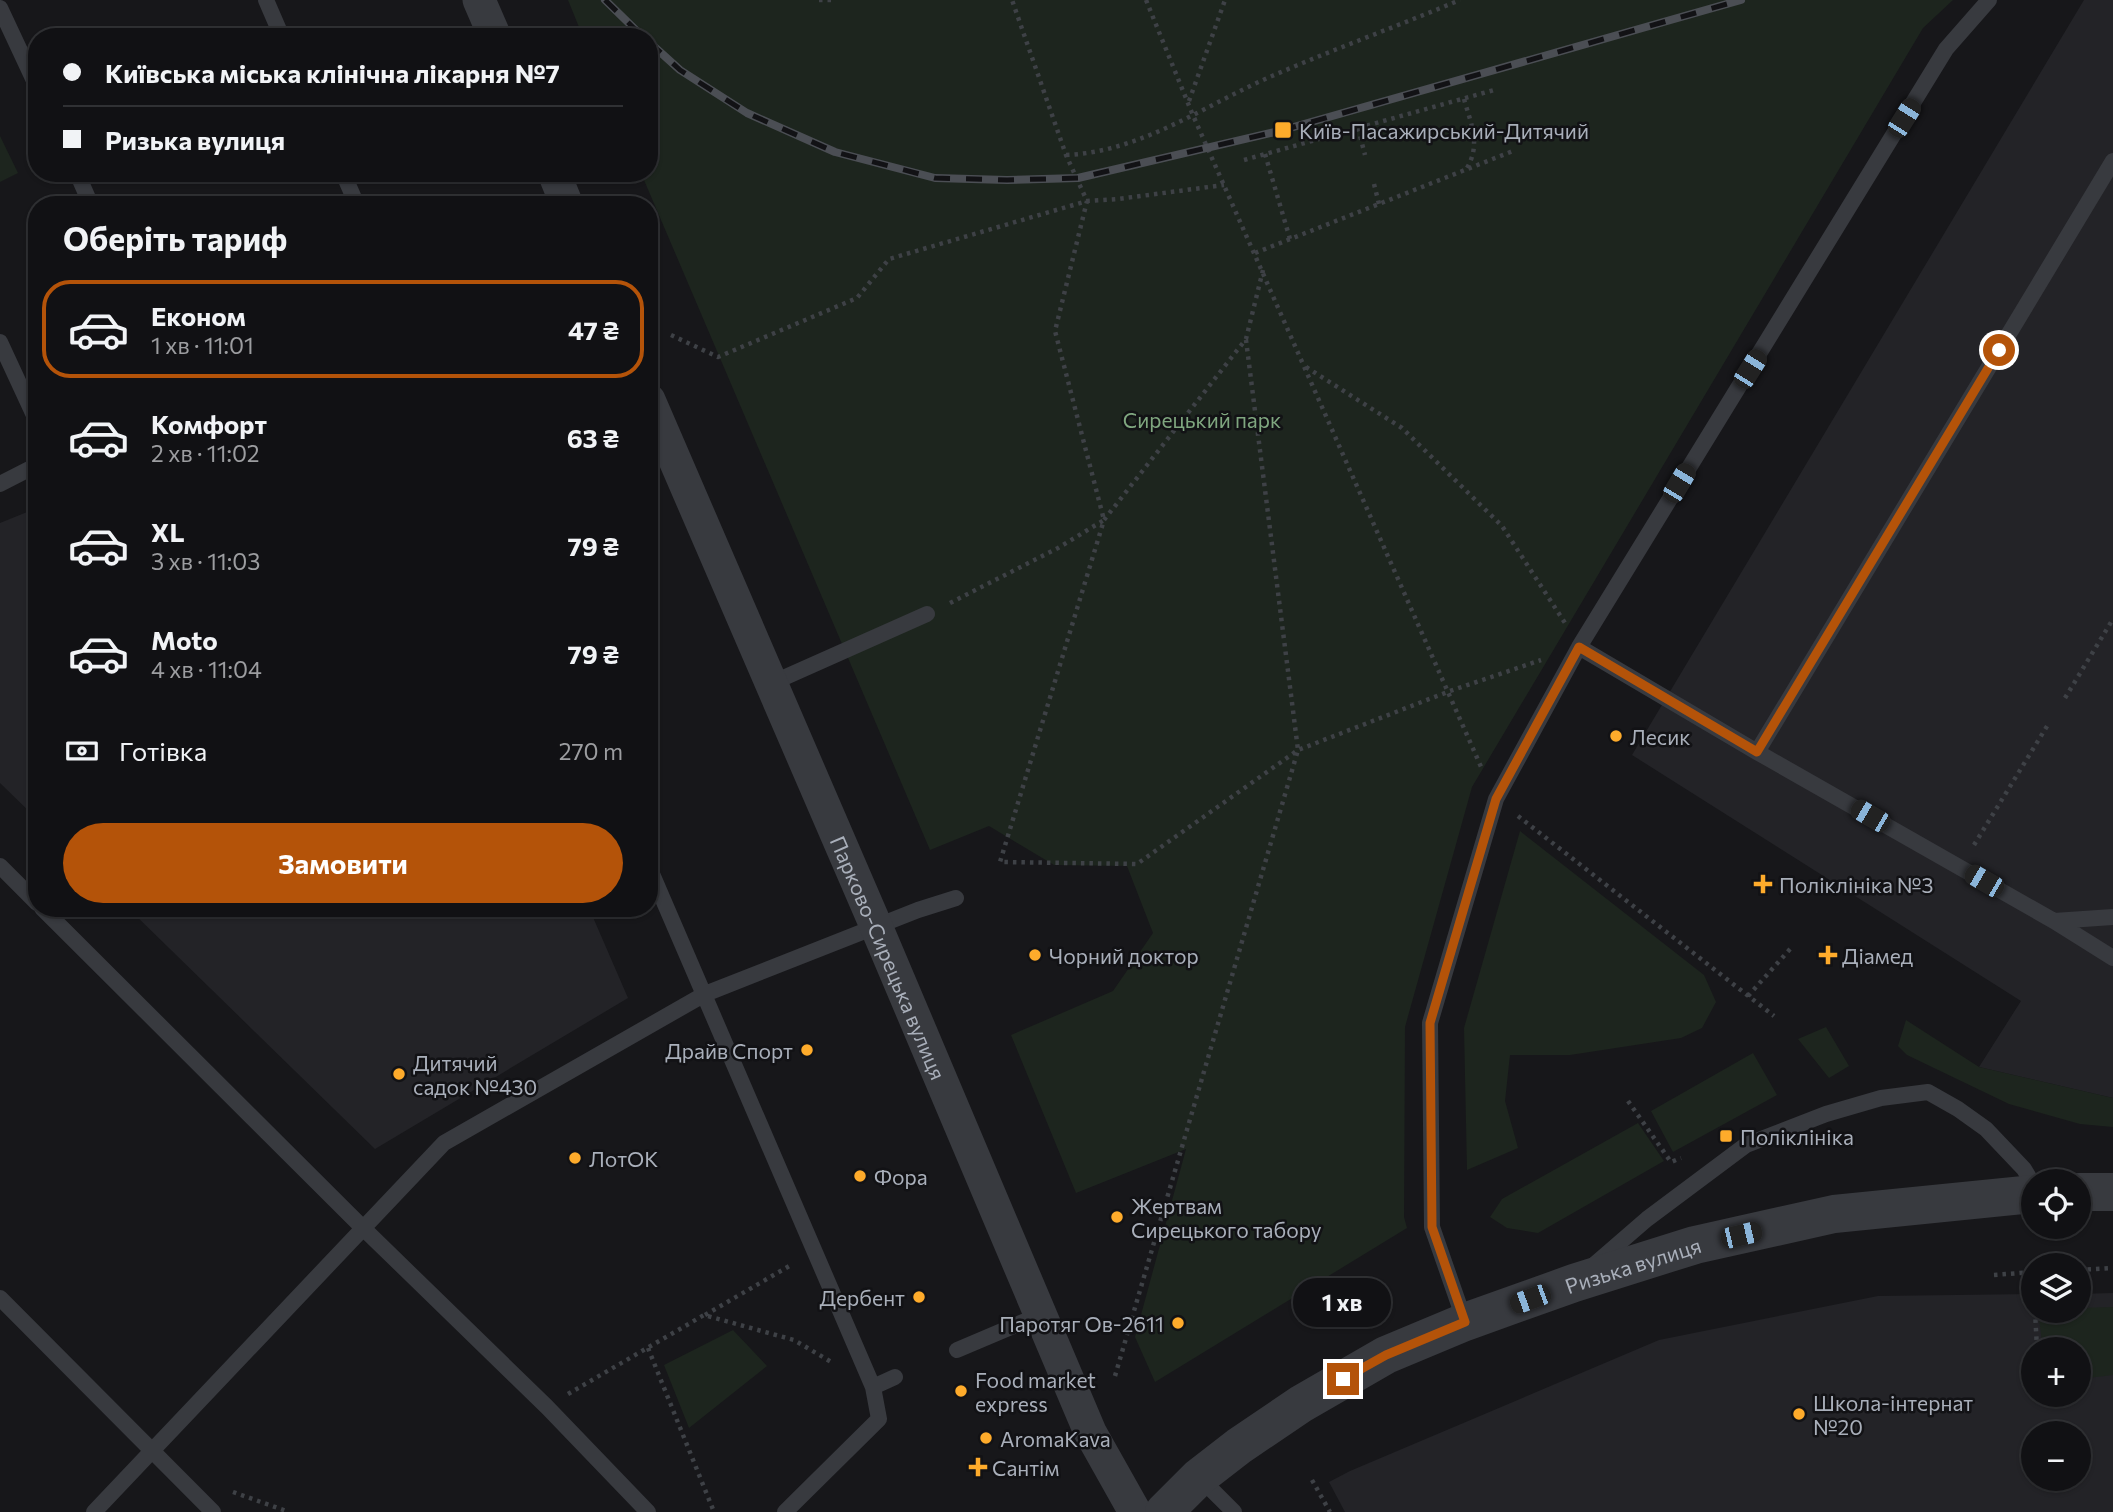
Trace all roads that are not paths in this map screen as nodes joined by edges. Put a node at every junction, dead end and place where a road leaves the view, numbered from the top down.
1 (266, 0) edge
2 (479, 0) edge
3 (1989, 0) edge
4 (0, 8) edge
5 (278, 28) edge
6 (491, 28) edge
7 (28, 68) edge
8 (2113, 161) edge
9 (0, 342) edge
10 (28, 403) edge
11 (658, 421) edge
12 (28, 470) edge
13 (0, 484) edge
14 (927, 614) road end
15 (1579, 647) junction
16 (772, 683) junction
17 (1757, 752) junction
18 (0, 866) edge
19 (658, 887) edge
20 (28, 893) edge
21 (956, 898) dead end
22 (52, 917) edge
23 (2113, 917) edge
24 (2054, 921) junction
25 (876, 926) junction
26 (2113, 958) edge
27 (705, 993) junction
28 (2024, 1169) edge
29 (2091, 1192) edge
30 (2113, 1192) edge
31 (2021, 1196) edge
32 (363, 1228) junction
33 (1574, 1283) junction
34 (0, 1298) edge
35 (1042, 1314) junction
36 (1465, 1322) junction
37 (957, 1350) dead end
38 (895, 1377) dead end
39 (873, 1387) junction
40 (152, 1451) junction
41 (1199, 1477) junction
42 (94, 1512) edge
43 (213, 1512) edge
44 (648, 1512) edge
45 (785, 1512) edge
46 (1135, 1512) edge
47 (1164, 1512) edge
48 (1234, 1512) edge

1 - 5 lane
2 - 6 street
3 - 15 lane
4 - 7 lane
8 - 17 lane
9 - 10 lane
11 - 16 street, Парково-Сирецька вулиця
12 - 13 lane
14 - 16 lane
15 - 17 lane
15 - 36 lane
16 - 25 street, Парково-Сирецька вулиця
17 - 24 lane
18 - 20 lane
19 - 27 lane
21 - 25 lane
22 - 32 lane
23 - 24 lane
24 - 26 lane
25 - 27 lane
25 - 35 street, Парково-Сирецька вулиця
27 - 32 lane
27 - 39 lane
28 - 33 lane
29 - 30 street
31 - 33 street, Ризька вулиця
32 - 40 lane
32 - 44 lane
33 - 36 street, Ризька вулиця
34 - 40 lane
35 - 37 lane
35 - 46 street, Парково-Сирецька вулиця
36 - 41 street, Ризька вулиця
38 - 39 lane
39 - 45 lane
40 - 42 lane
40 - 43 lane
41 - 47 street, Ризька вулиця
41 - 48 lane

